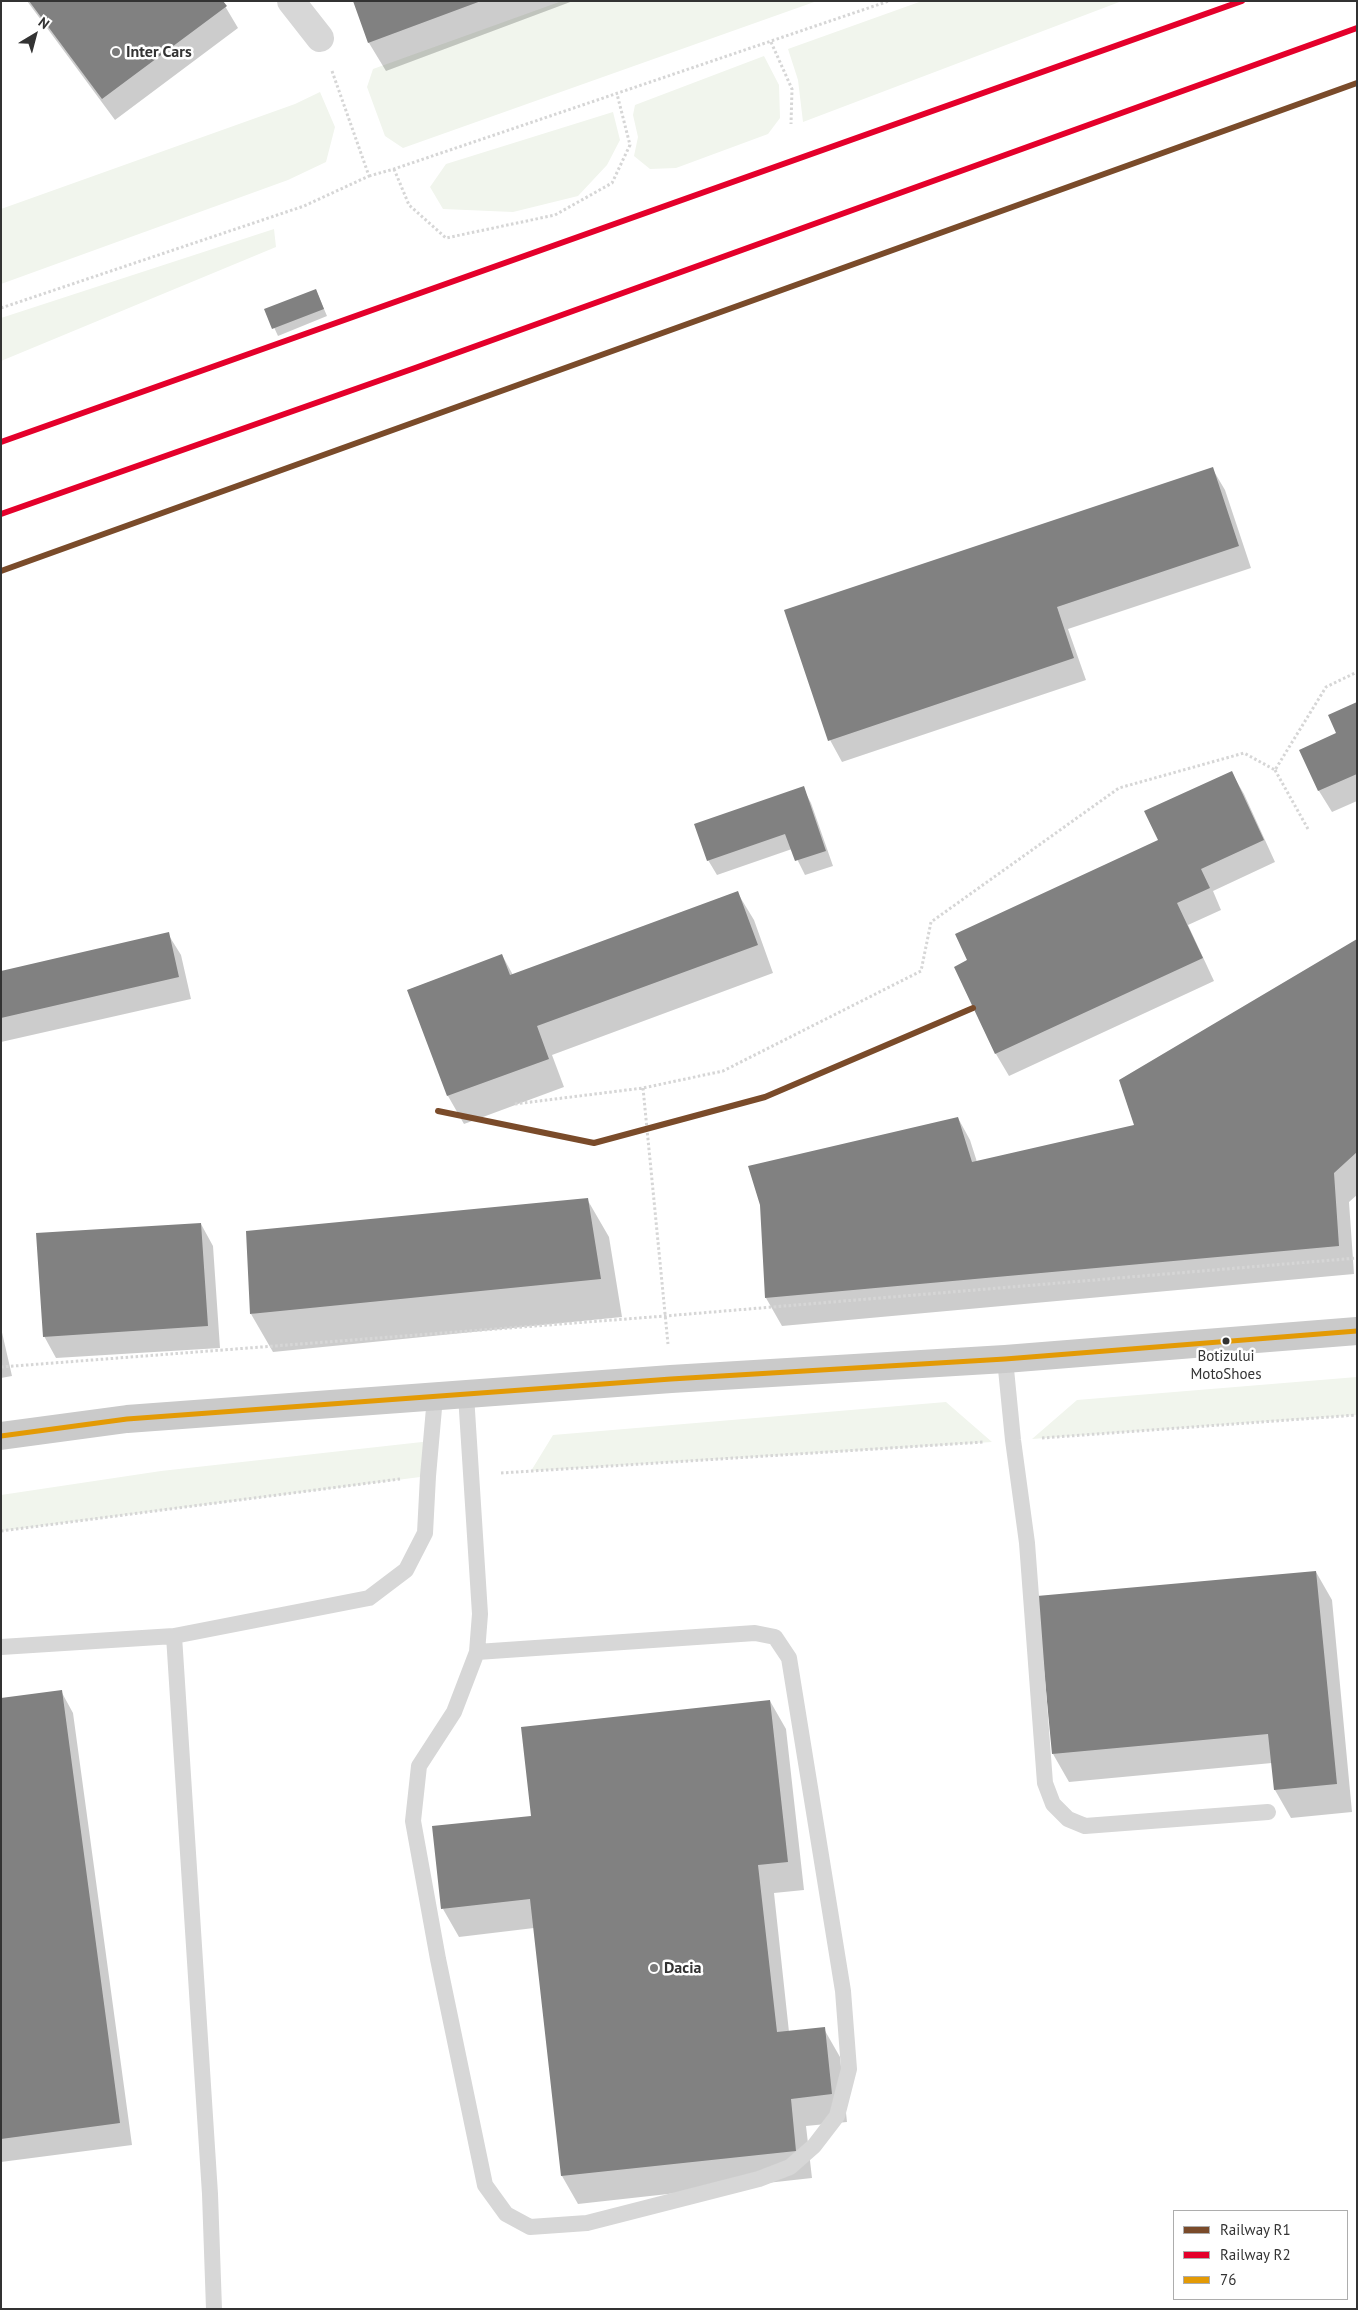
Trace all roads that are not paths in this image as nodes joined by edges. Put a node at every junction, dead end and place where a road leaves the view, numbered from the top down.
1 (292, 1) edge
2 (320, 38) road end
3 (1357, 1331) edge
4 (1005, 1359) junction
5 (466, 1395) junction
6 (435, 1397) junction
7 (1, 1436) edge
8 (174, 1636) junction
9 (1, 1647) edge
10 (477, 1652) junction
11 (1268, 1812) dead end
12 (214, 2309) edge

1 - 2 street
3 - 4 main road
4 - 5 main road
4 - 11 lane
5 - 6 main road
5 - 10 lane
6 - 7 main road
6 - 8 lane
8 - 9 lane
8 - 12 lane
10 - 10 lane

